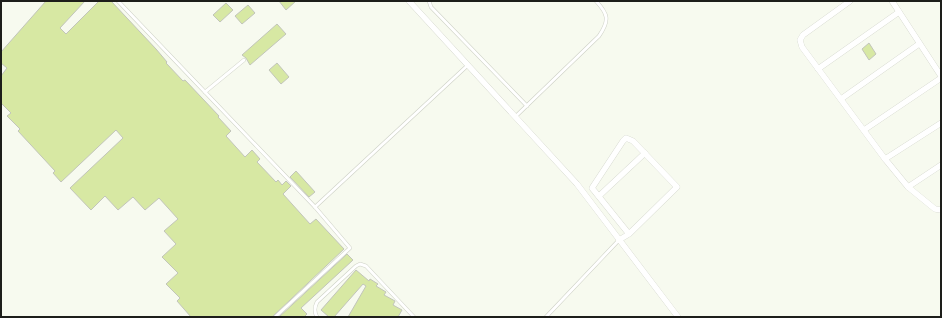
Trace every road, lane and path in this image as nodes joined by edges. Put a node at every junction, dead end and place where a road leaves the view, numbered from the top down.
1 (118, 1) edge
2 (409, 1) edge
3 (429, 1) edge
4 (596, 1) edge
5 (850, 1) edge
6 (892, 1) edge
7 (899, 12) junction
8 (919, 44) junction
9 (244, 60) dead end
10 (468, 66) junction
11 (818, 69) junction
12 (941, 77) edge
13 (205, 92) junction
14 (841, 99) junction
15 (527, 106) junction
16 (515, 116) junction
17 (941, 122) edge
18 (864, 130) junction
19 (645, 153) junction
20 (885, 159) junction
21 (941, 165) edge
22 (908, 187) junction
23 (599, 196) junction
24 (315, 207) junction
25 (941, 210) edge
26 (629, 234) junction
27 (619, 240) junction
28 (275, 317) edge
29 (317, 317) edge
30 (414, 317) edge
31 (546, 317) edge
32 (678, 317) edge

1 - 13 lane
2 - 10 street
3 - 15 lane
4 - 15 lane
5 - 11 street
6 - 7 street
7 - 8 street
7 - 11 street
8 - 12 street
8 - 14 street
9 - 13 lane
10 - 16 street
10 - 24 lane
11 - 14 street
12 - 18 street
13 - 24 lane
14 - 18 street
15 - 16 lane
16 - 27 street
17 - 20 street
18 - 20 street
19 - 23 street
19 - 23 street
19 - 26 street
20 - 22 street
21 - 22 street
22 - 25 street
23 - 26 street
24 - 28 lane
26 - 27 street
27 - 31 lane
27 - 32 street
29 - 30 lane

